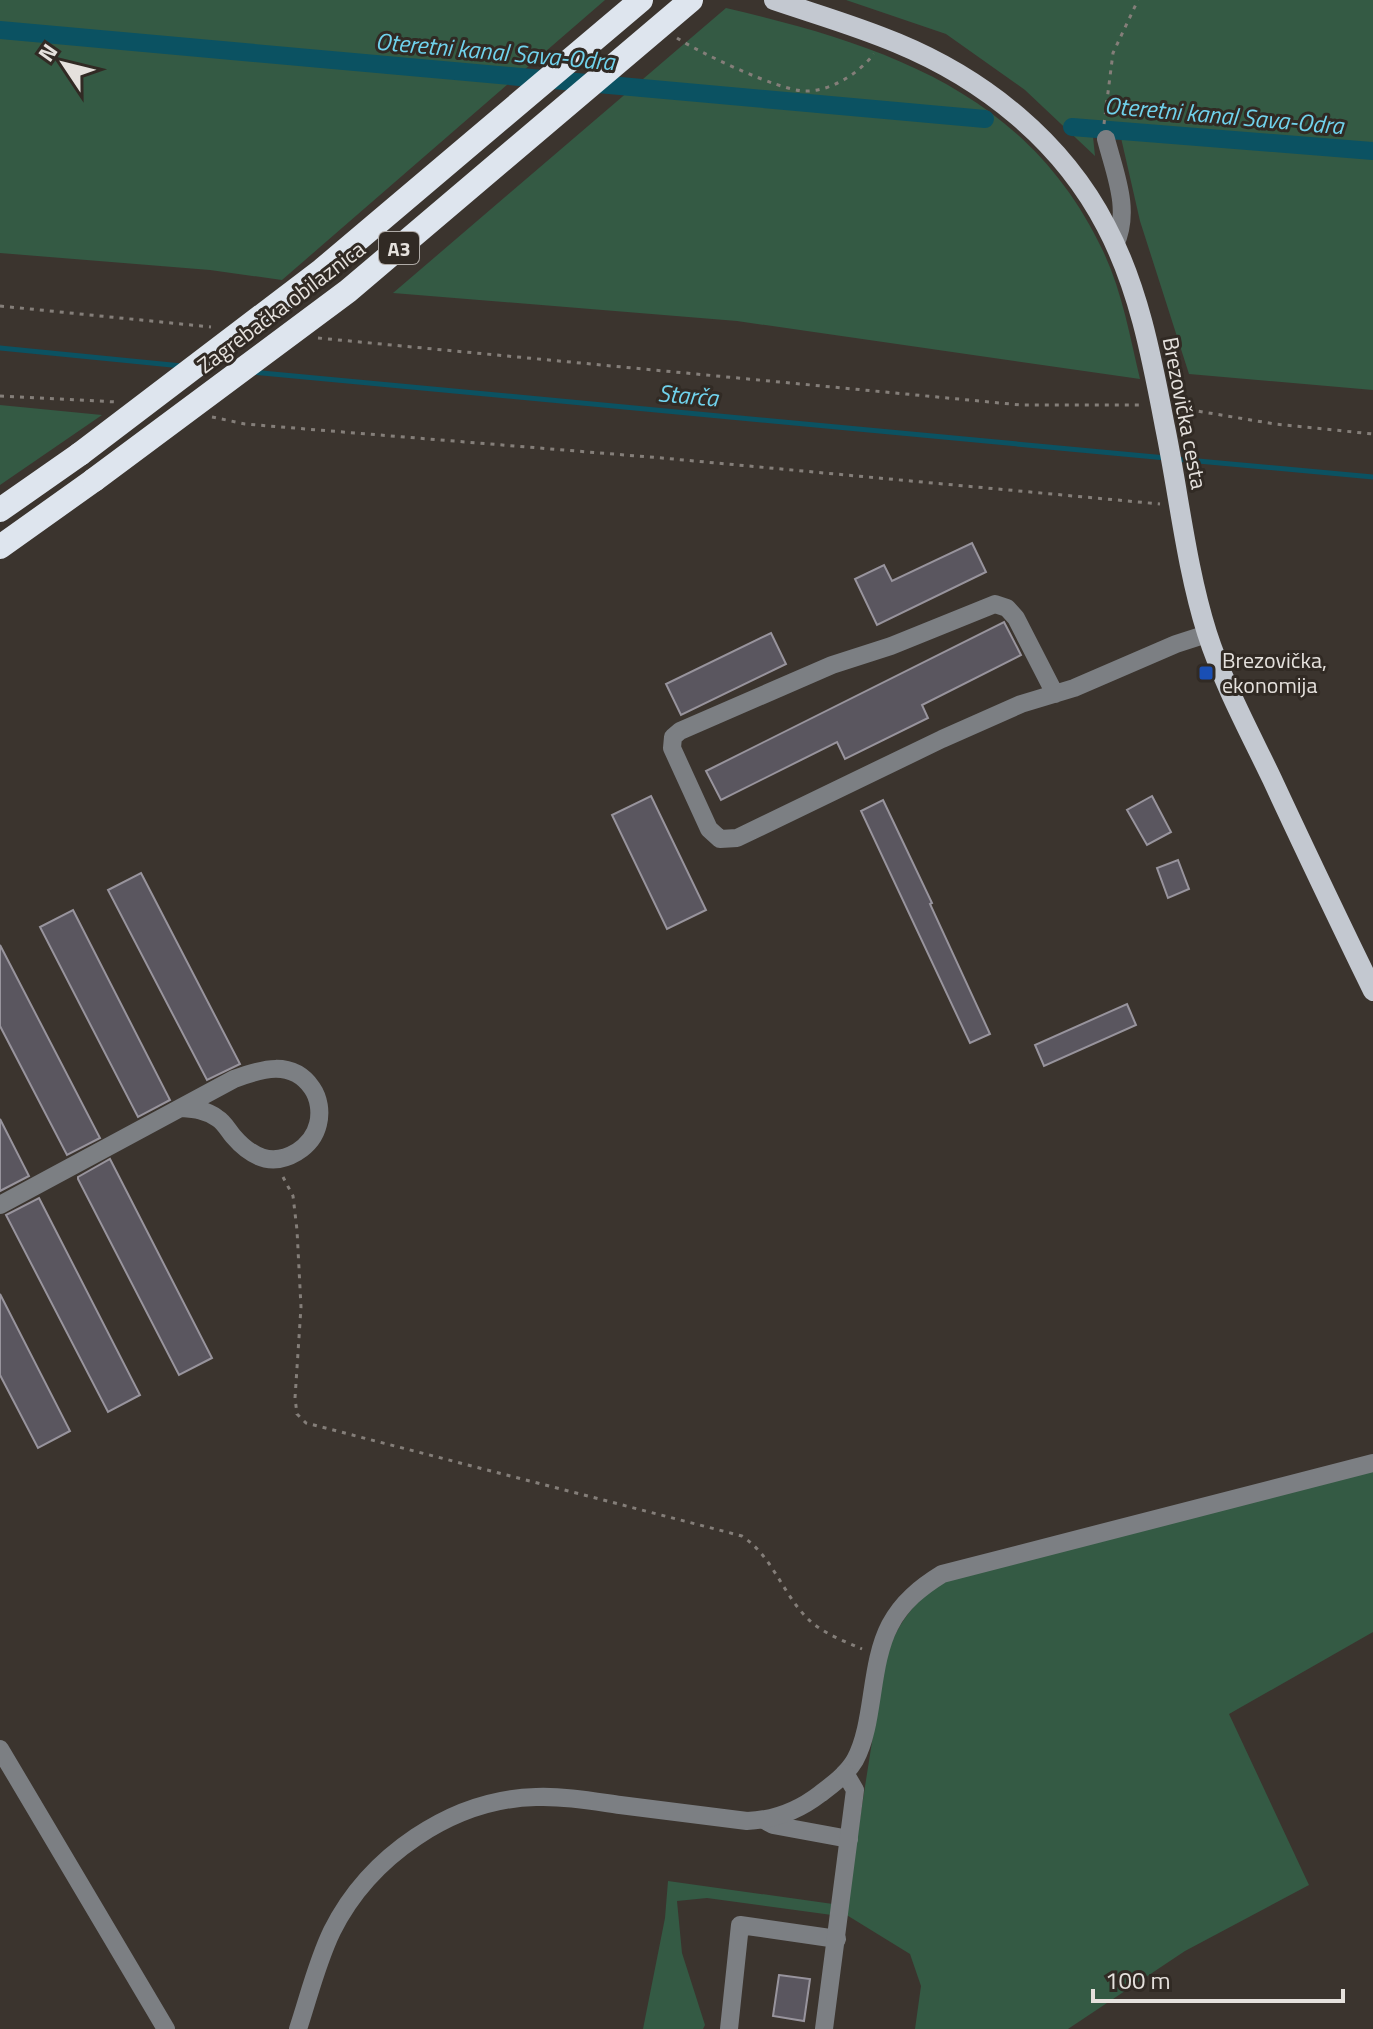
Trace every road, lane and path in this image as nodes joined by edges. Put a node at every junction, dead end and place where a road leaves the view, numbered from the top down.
1 (641, 0) edge
2 (691, 0) edge
3 (774, 0) edge
4 (1138, 0) edge
5 (668, 33) dead end
6 (885, 39) junction
7 (1106, 139) joint
8 (1115, 245) junction
9 (0, 306) edge
10 (222, 328) dead end
11 (317, 337) dead end
12 (0, 396) edge
13 (122, 402) dead end
14 (199, 415) dead end
15 (1162, 415) junction
16 (1373, 434) edge
17 (1178, 498) junction
18 (0, 510) edge
19 (0, 547) edge
20 (1207, 634) junction
21 (1055, 694) junction
22 (1373, 991) edge
23 (182, 1108) junction
24 (272, 1161) junction
25 (0, 1205) edge
26 (1373, 1463) edge
27 (878, 1657) junction
28 (0, 1749) edge
29 (845, 1773) junction
30 (764, 1820) junction
31 (849, 1839) junction
32 (837, 1939) junction
33 (166, 2029) edge
34 (298, 2029) edge
35 (729, 2029) edge
36 (824, 2029) edge

1 - 18 highway, Zagrebačka obilaznica / A3, bridge
2 - 19 highway, Zagrebačka obilaznica / A3, bridge
3 - 6 main road, Brezovička cesta
4 - 7 path
5 - 6 path
6 - 8 main road, Brezovička cesta
7 - 8 street
8 - 15 main road, Brezovička cesta
9 - 10 path
11 - 15 path
12 - 13 path
14 - 17 path
15 - 16 path
15 - 17 main road, Brezovička cesta
17 - 20 main road, Brezovička cesta
20 - 21 street
20 - 22 main road, Brezovička cesta
21 - 21 street
23 - 24 street
23 - 24 street
23 - 25 street
24 - 27 path
26 - 27 street
27 - 29 street
28 - 33 street
29 - 30 street
29 - 31 street
30 - 31 street
30 - 34 street
31 - 32 street
32 - 35 street
32 - 36 street

